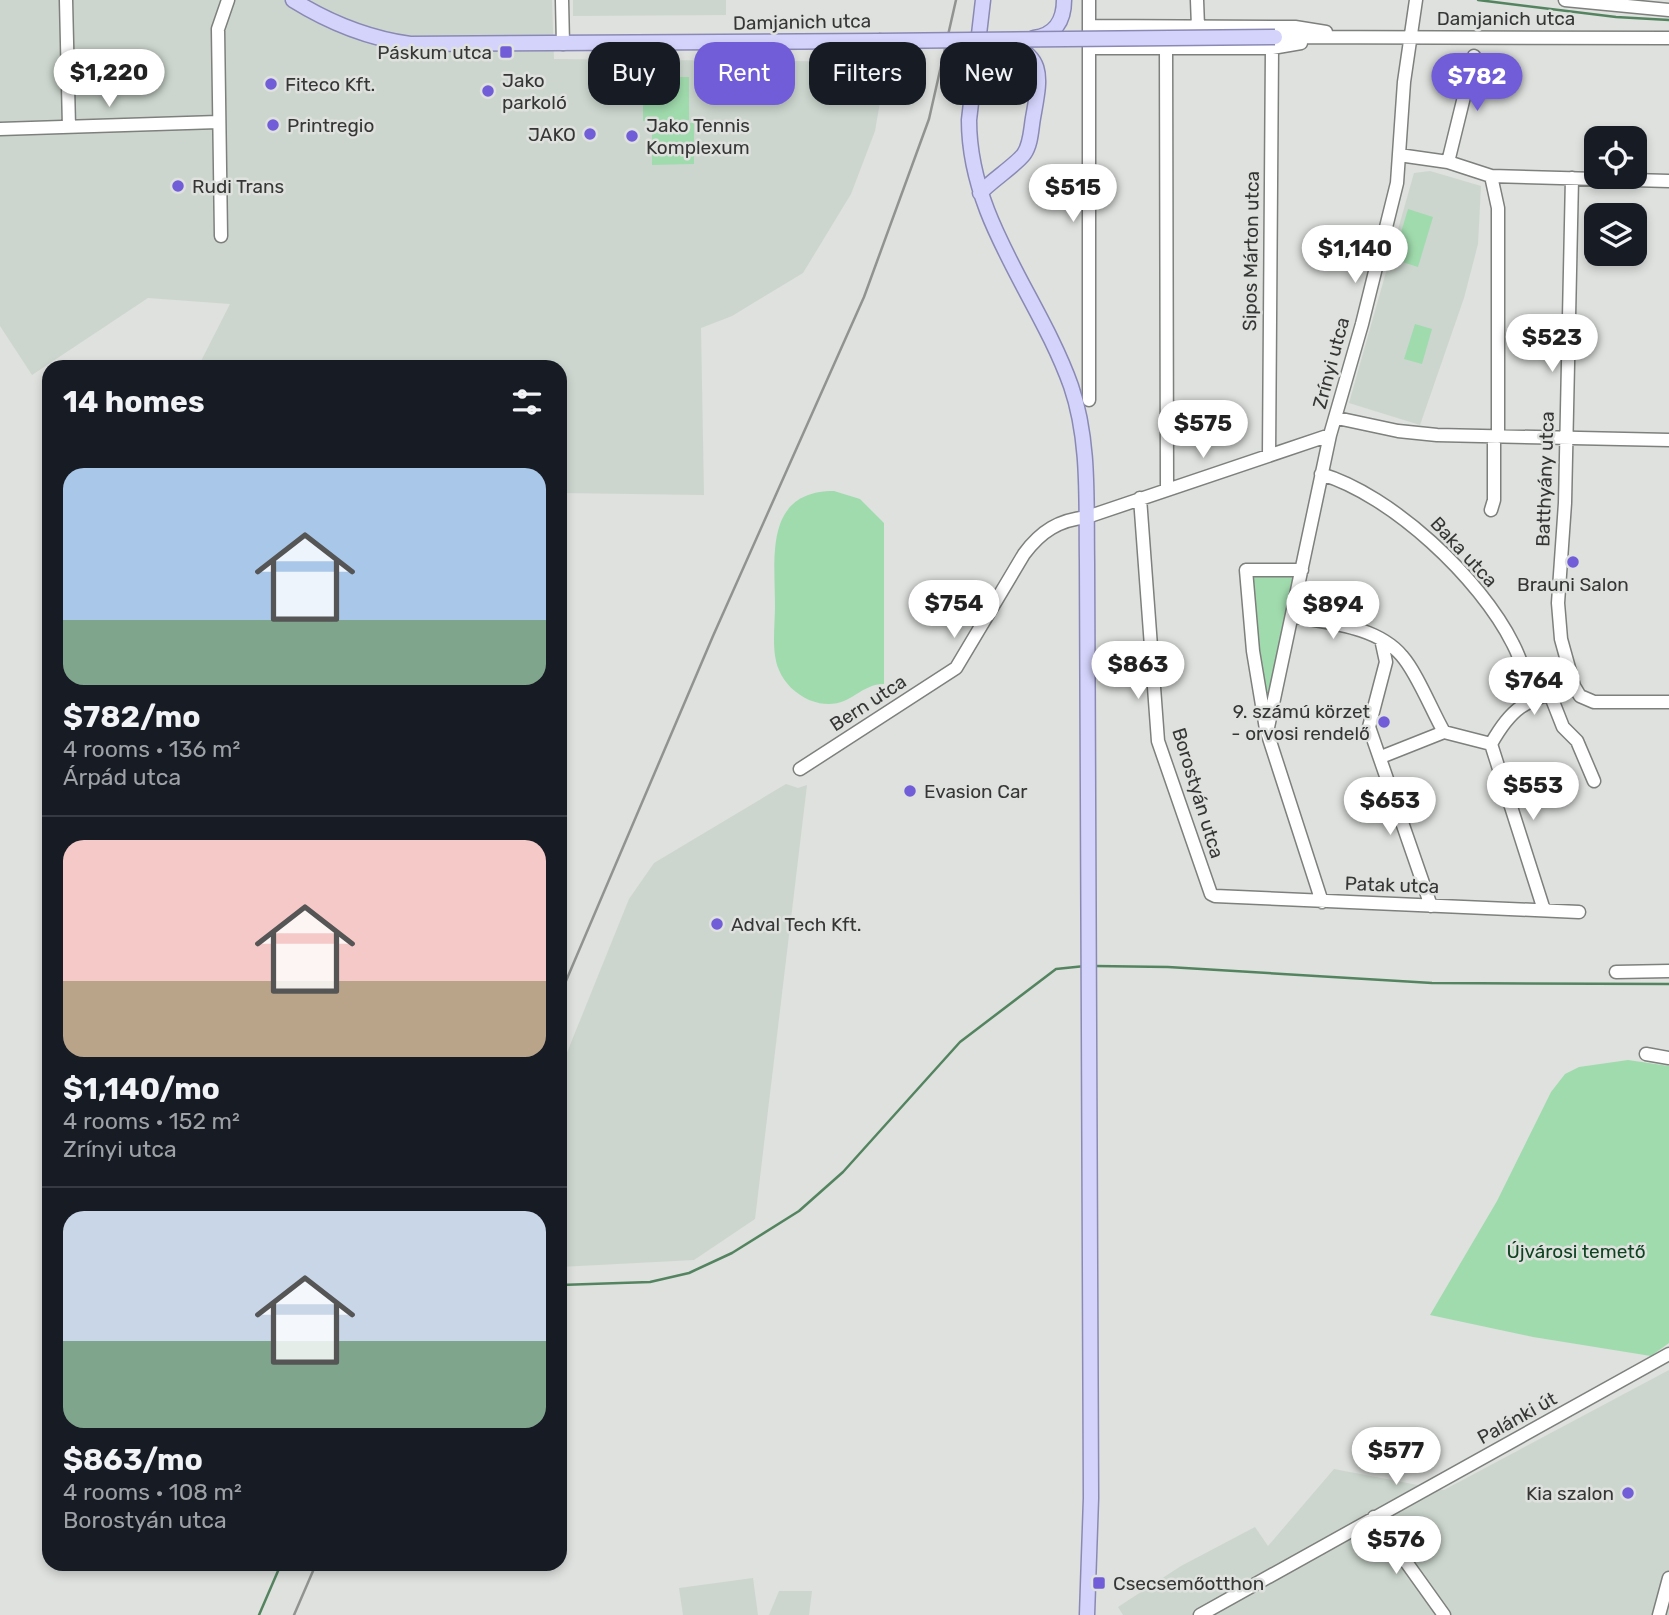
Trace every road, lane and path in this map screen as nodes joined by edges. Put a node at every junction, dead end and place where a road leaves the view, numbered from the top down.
1 (66, 0) edge
2 (228, 0) edge
3 (293, 0) edge
4 (562, 0) edge
5 (983, 0) edge
6 (1064, 0) edge
7 (1089, 0) edge
8 (1198, 0) edge
9 (1416, 0) edge
10 (1565, 0) edge
11 (1669, 10) edge
12 (1089, 26) junction
13 (1198, 27) junction
14 (1344, 37) junction
15 (1409, 37) junction
16 (1669, 38) edge
17 (1001, 41) junction
18 (1274, 42) junction
19 (563, 44) junction
20 (1089, 48) junction
21 (1166, 48) junction
22 (1474, 56) dead end
23 (218, 122) junction
24 (69, 127) junction
25 (0, 129) edge
26 (1399, 155) junction
27 (972, 159) junction
28 (1448, 162) junction
29 (1009, 166) junction
30 (1491, 176) junction
31 (1572, 178) junction
32 (1669, 181) edge
33 (979, 193) junction
34 (221, 236) dead end
35 (1089, 400) dead end
36 (1337, 418) junction
37 (1330, 435) junction
38 (1496, 437) junction
39 (1567, 438) junction
40 (1669, 440) edge
41 (1269, 455) junction
42 (1321, 474) junction
43 (1167, 489) junction
44 (1140, 498) junction
45 (1491, 510) dead end
46 (1087, 517) junction
47 (1302, 570) junction
48 (1292, 616) junction
49 (1381, 639) junction
50 (1405, 659) junction
51 (1385, 662) junction
52 (1577, 681) junction
53 (1550, 694) junction
54 (1534, 699) junction
55 (1669, 702) edge
56 (1267, 732) junction
57 (1444, 732) junction
58 (1491, 744) junction
59 (1381, 757) junction
60 (800, 769) dead end
61 (1594, 781) dead end
62 (1208, 889) joint
63 (1321, 902) junction
64 (1431, 906) junction
65 (1544, 910) junction
66 (1579, 912) dead end
67 (1669, 971) edge
68 (1616, 972) dead end
69 (1646, 1054) dead end
70 (1669, 1058) edge
71 (1669, 1355) edge
72 (1374, 1517) junction
73 (1669, 1578) edge
74 (1088, 1614) edge
75 (1200, 1615) edge
76 (1444, 1615) edge
77 (1659, 1615) edge

1 - 24 street
2 - 23 street
3 - 19 main road, Damjanich utca
4 - 19 street
5 - 27 main road
6 - 17 main road, bridge
7 - 12 street
8 - 13 street
9 - 15 street, Zrínyi utca
10 - 11 street, Damjanich utca
12 - 13 street, Damjanich utca
12 - 20 street
13 - 14 street, Damjanich utca
14 - 15 street, Damjanich utca
14 - 18 street, Damjanich utca
15 - 16 street, Damjanich utca
15 - 26 street, Zrínyi utca
17 - 18 main road, Damjanich utca, bridge
17 - 19 main road, Damjanich utca, bridge
17 - 29 main road
18 - 21 street, Damjanich utca
18 - 41 street, Sipos Márton utca
20 - 21 street, Damjanich utca
20 - 35 street
21 - 43 street
22 - 28 street
23 - 24 street
23 - 34 street
24 - 25 street
26 - 28 street
26 - 36 street, Zrínyi utca
27 - 29 main road
27 - 33 main road
28 - 30 street
29 - 33 main road
30 - 31 street
30 - 38 street
31 - 32 street
31 - 39 street, Batthyány utca
33 - 46 main road
36 - 37 street, Zrínyi utca
36 - 38 street
37 - 41 street, Bern utca
37 - 42 street, Zrínyi utca
38 - 39 street
38 - 45 street
39 - 40 street
39 - 52 street, Batthyány utca
41 - 43 street, Bern utca
42 - 47 street, Zrínyi utca
42 - 54 street, Baka utca
43 - 44 street, Bern utca
44 - 46 street, Bern utca
44 - 62 street, Borostyán utca
46 - 60 street, Bern utca
46 - 74 main road
47 - 48 street, Zrínyi utca
47 - 56 street, Zrínyi utca
48 - 49 street
48 - 56 street, Zrínyi utca
49 - 50 street
49 - 51 street
50 - 51 street
50 - 57 street
51 - 59 street
52 - 53 street
52 - 55 street
53 - 54 street
53 - 61 street
54 - 58 street
56 - 63 street, Zrínyi utca
57 - 58 street
57 - 59 street
58 - 65 street
59 - 64 street
62 - 63 street, Patak utca
63 - 64 street, Patak utca
64 - 65 street, Patak utca
65 - 66 street, Patak utca
67 - 68 street
69 - 70 street
71 - 72 street, Palánki út
72 - 75 street, Palánki út
72 - 76 street
73 - 77 street

